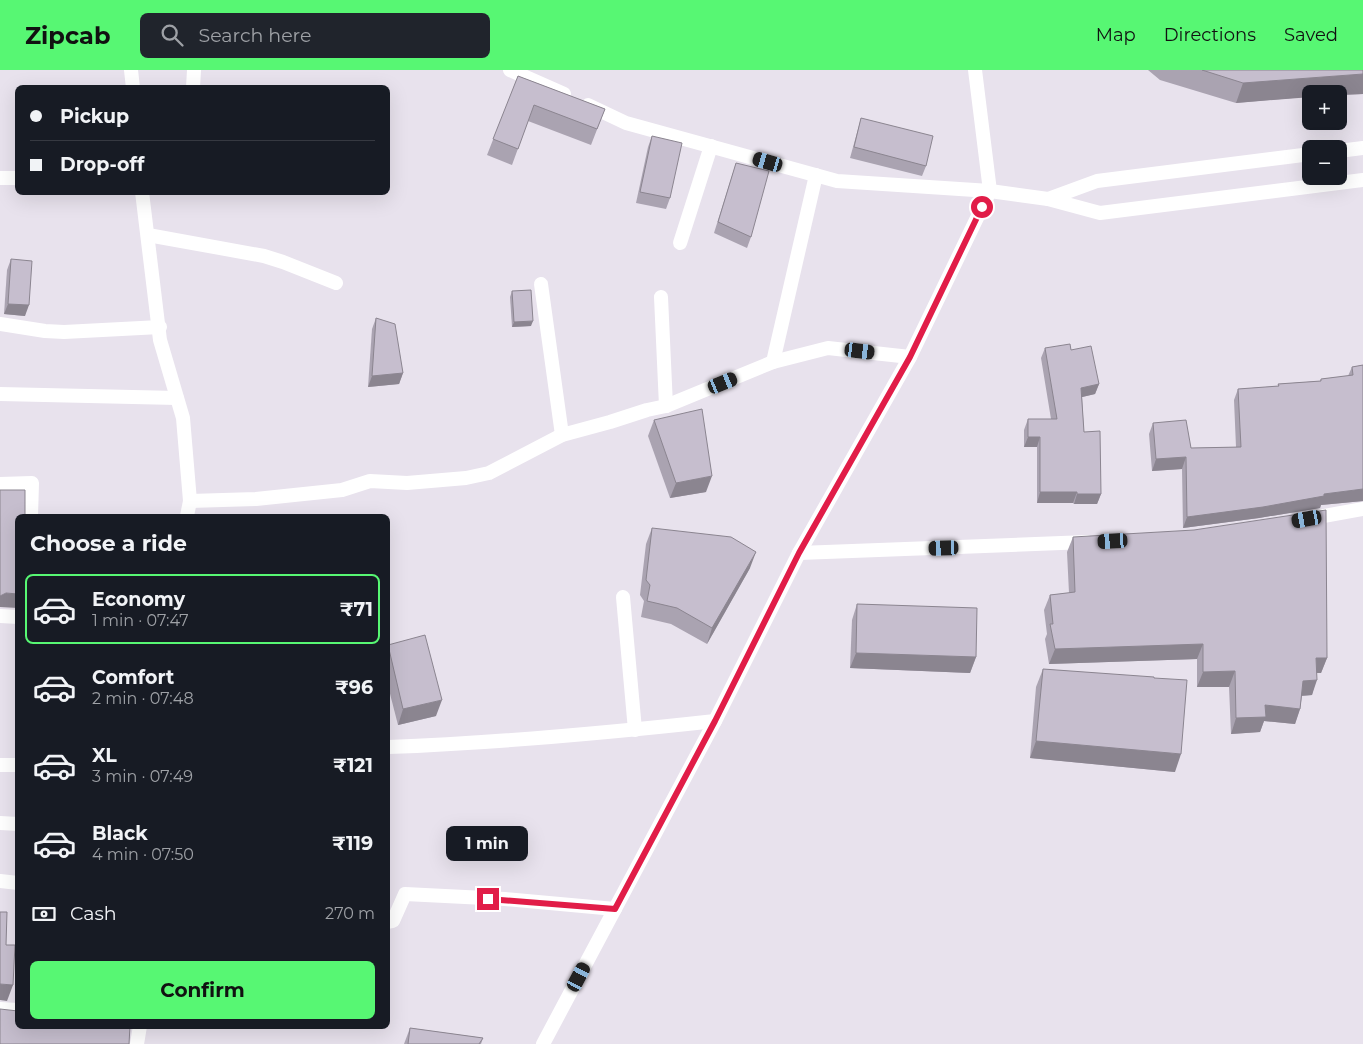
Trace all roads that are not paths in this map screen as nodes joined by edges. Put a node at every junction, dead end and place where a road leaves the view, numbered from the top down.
1 (131, 70) edge
2 (194, 70) edge
3 (510, 70) edge
4 (975, 70) edge
5 (133, 85) edge
6 (193, 85) edge
7 (711, 146) junction
8 (1363, 148) edge
9 (1347, 150) edge
10 (1302, 155) edge
11 (816, 175) junction
12 (0, 178) edge
13 (15, 178) edge
14 (1363, 180) edge
15 (990, 191) junction
16 (142, 195) edge
17 (1048, 198) junction
18 (148, 235) junction
19 (680, 243) dead end
20 (336, 283) dead end
21 (541, 284) dead end
22 (661, 298) dead end
23 (0, 324) edge
24 (160, 327) junction
25 (910, 357) junction
26 (773, 362) junction
27 (0, 394) edge
28 (176, 398) junction
29 (666, 406) junction
30 (562, 435) junction
31 (0, 484) edge
32 (190, 501) junction
33 (1363, 509) edge
34 (31, 514) edge
35 (188, 514) edge
36 (1296, 521) edge
37 (1102, 542) edge
38 (799, 553) junction
39 (623, 597) dead end
40 (0, 616) edge
41 (15, 617) edge
42 (715, 721) junction
43 (635, 730) junction
44 (390, 747) edge
45 (0, 765) edge
46 (15, 765) edge
47 (0, 823) edge
48 (15, 824) edge
49 (0, 881) edge
50 (15, 882) edge
51 (615, 909) junction
52 (390, 922) edge
53 (0, 1009) edge
54 (15, 1010) edge
55 (140, 1029) edge
56 (137, 1044) edge
57 (543, 1044) edge

1 - 5 street
2 - 6 street
3 - 7 street
4 - 15 street
7 - 11 street
7 - 19 street
8 - 9 street
10 - 17 street
11 - 15 street
11 - 26 street
12 - 13 street
14 - 17 street
15 - 17 street
15 - 25 street
16 - 18 street
18 - 20 street
18 - 24 street
21 - 30 street
22 - 29 street
23 - 24 street
24 - 28 street
25 - 26 street
25 - 38 street
26 - 29 street
27 - 28 street
28 - 32 street
29 - 30 street
30 - 32 street
31 - 34 street
32 - 35 street
33 - 36 street
37 - 38 street
38 - 42 street
39 - 43 street
40 - 41 street
42 - 43 street
42 - 51 street
43 - 44 street
45 - 46 street
47 - 48 street
49 - 50 street
51 - 52 street
51 - 57 street
53 - 54 street
55 - 56 street

